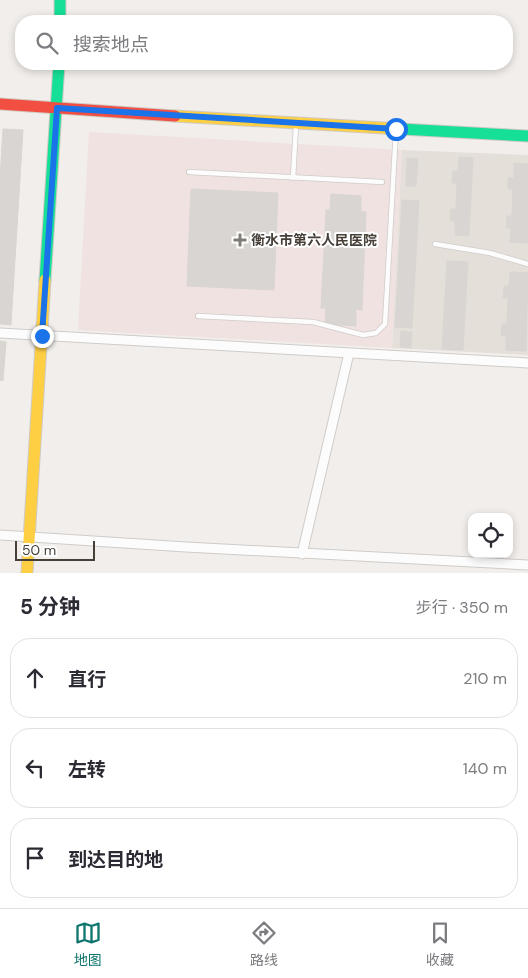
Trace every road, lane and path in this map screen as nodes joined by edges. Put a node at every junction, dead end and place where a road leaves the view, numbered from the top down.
1 (60, 0) edge
2 (60, 15) edge
3 (59, 70) edge
4 (0, 104) edge
5 (57, 108) junction
6 (296, 124) junction
7 (396, 129) junction
8 (528, 136) edge
9 (190, 172) dead end
10 (293, 178) junction
11 (382, 182) dead end
12 (435, 244) dead end
13 (528, 264) edge
14 (198, 316) dead end
15 (0, 333) edge
16 (42, 336) junction
17 (349, 353) junction
18 (528, 363) edge
19 (0, 535) edge
20 (29, 536) junction
21 (302, 554) junction
22 (528, 565) edge
23 (27, 573) edge

1 - 2 main road
3 - 5 main road
4 - 5 main road
5 - 6 main road
5 - 16 main road
6 - 7 main road
6 - 10 lane
7 - 8 main road
7 - 14 lane
9 - 10 lane
10 - 11 lane
12 - 13 lane
15 - 16 street
16 - 17 street
16 - 20 main road
17 - 18 street
17 - 21 street
19 - 20 street
20 - 21 street
20 - 23 main road
21 - 22 street

